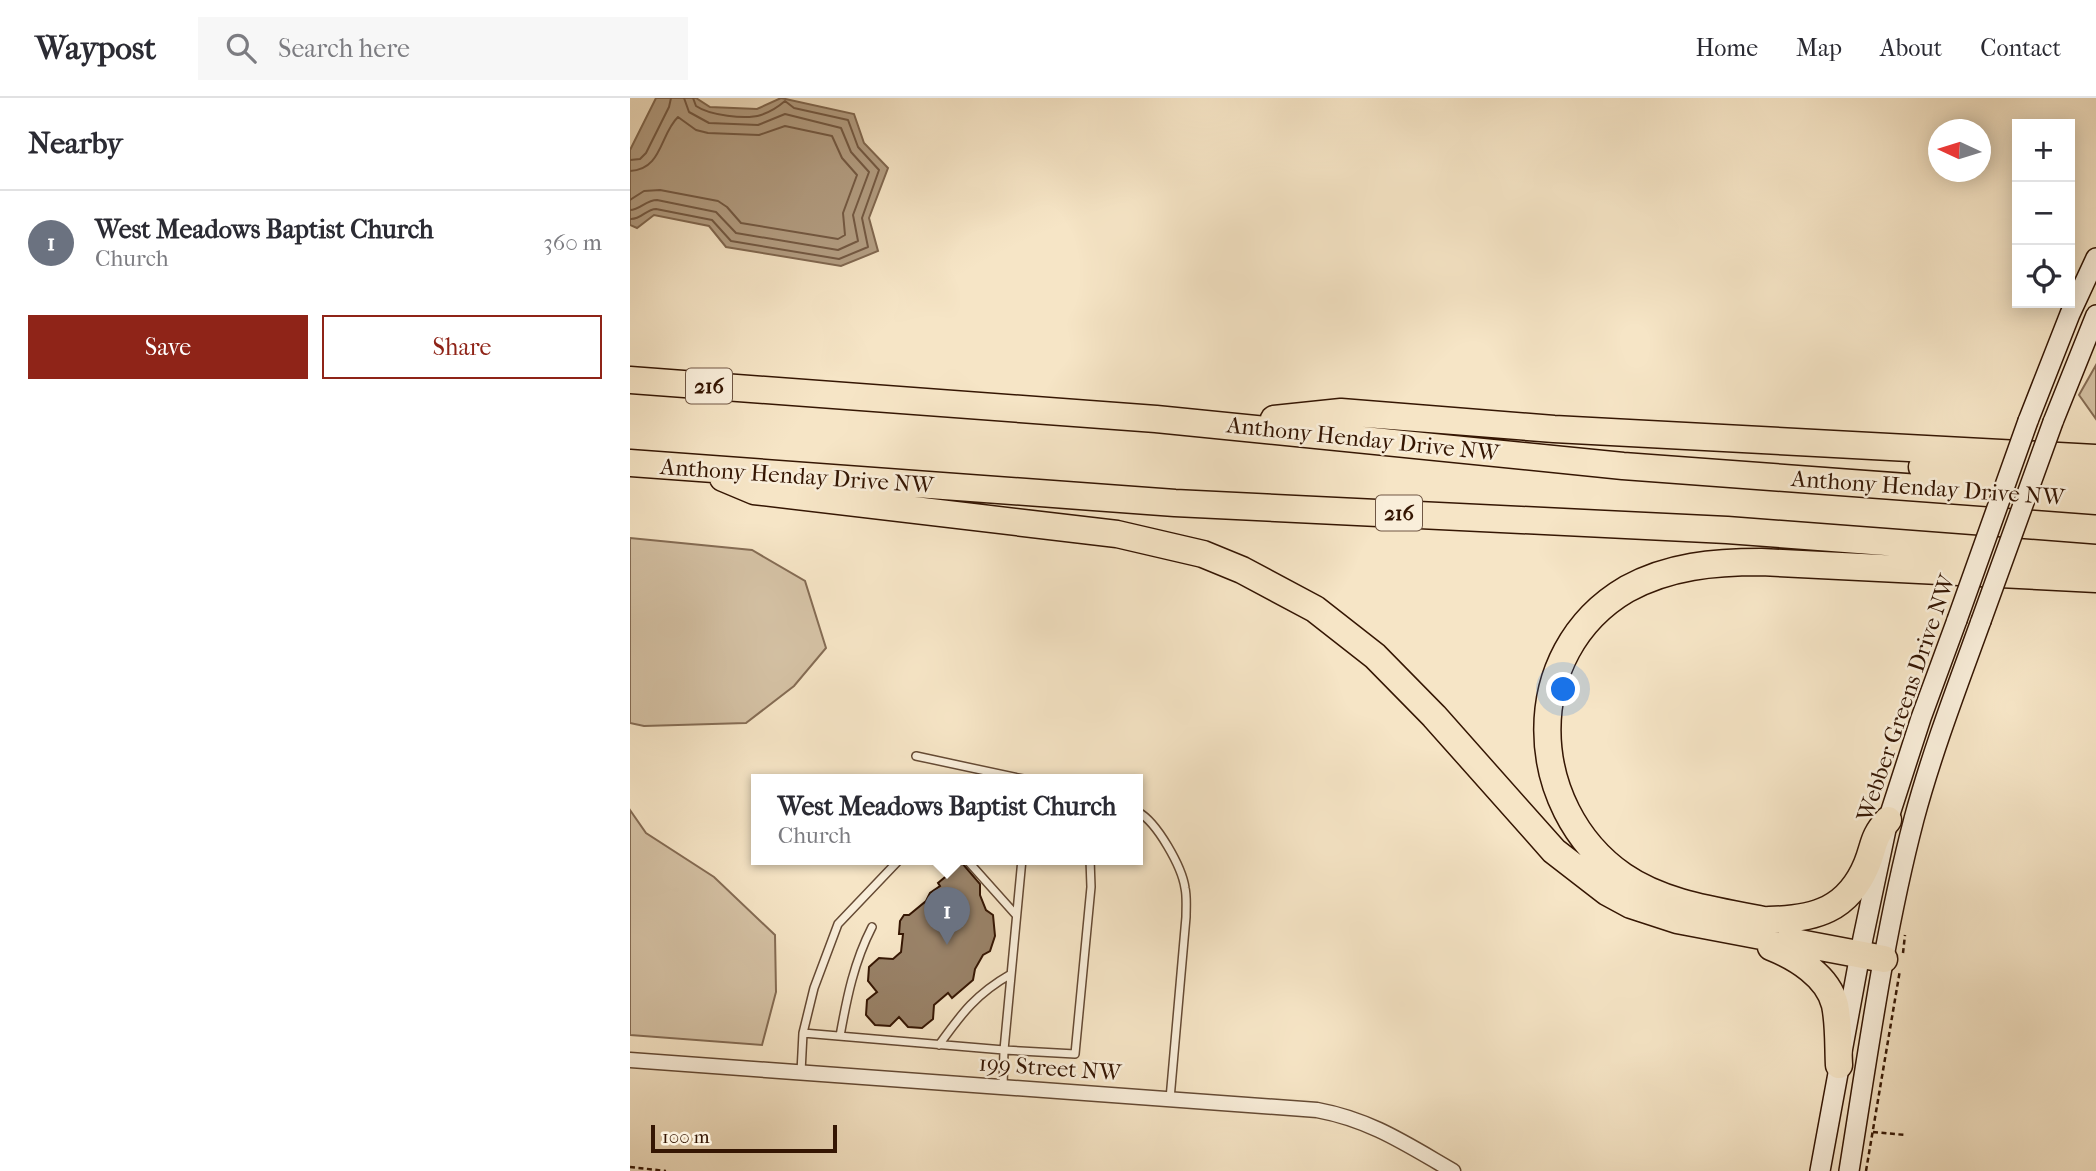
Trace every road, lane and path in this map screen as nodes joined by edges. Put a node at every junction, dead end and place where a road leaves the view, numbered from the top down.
1 (2096, 258) edge
2 (2096, 315) edge
3 (630, 380) edge
4 (1216, 424) junction
5 (2096, 458) edge
6 (630, 463) edge
7 (702, 468) junction
8 (1662, 469) junction
9 (2096, 477) edge
10 (2096, 501) edge
11 (2096, 558) edge
12 (2096, 579) edge
13 (916, 756) dead end
14 (1000, 774) edge
15 (1143, 815) edge
16 (1888, 821) junction
17 (894, 865) edge
18 (971, 865) edge
19 (1021, 865) edge
20 (1090, 865) edge
21 (1016, 915) junction
22 (1769, 920) junction
23 (872, 927) dead end
24 (1727, 931) junction
25 (1886, 949) junction
26 (1011, 974) junction
27 (803, 1033) junction
28 (840, 1036) junction
29 (939, 1045) junction
30 (1004, 1050) junction
31 (630, 1060) edge
32 (1839, 1065) junction
33 (801, 1072) junction
34 (1003, 1088) junction
35 (1170, 1099) junction
36 (1873, 1132) junction
37 (1905, 1135) dead end
38 (630, 1167) edge
39 (666, 1171) edge
40 (1453, 1171) edge
41 (1820, 1171) edge
42 (1849, 1171) edge
43 (1866, 1171) edge

1 - 16 main road, Webber Greens Drive NW, bridge
2 - 25 main road, bridge
3 - 4 highway, Anthony Henday Drive NW / 216
4 - 5 highway
4 - 8 highway, Anthony Henday Drive NW / 216
6 - 7 highway, Anthony Henday Drive NW / 216
7 - 11 highway, Anthony Henday Drive NW / 216
7 - 24 highway
8 - 9 highway
8 - 10 highway, Anthony Henday Drive NW / 216
12 - 22 highway
13 - 14 lane
15 - 35 lane
16 - 22 highway
16 - 25 main road, Webber Greens Drive NW
17 - 27 lane
18 - 21 lane
19 - 21 lane
20 - 30 lane
21 - 26 lane
22 - 25 highway
23 - 28 lane
24 - 25 highway
24 - 32 highway
25 - 32 main road, Webber Greens Drive NW
25 - 36 path
25 - 42 main road, Webber Greens Drive NW
26 - 29 lane
26 - 30 lane
27 - 28 lane
27 - 33 lane
28 - 29 lane
29 - 30 lane
30 - 34 lane
31 - 33 street, 199 Street NW
32 - 41 main road, Webber Greens Drive NW
33 - 34 street, 199 Street NW
34 - 35 street, 199 Street NW
35 - 40 street, 199 Street NW
36 - 37 path
36 - 43 path
38 - 39 path

